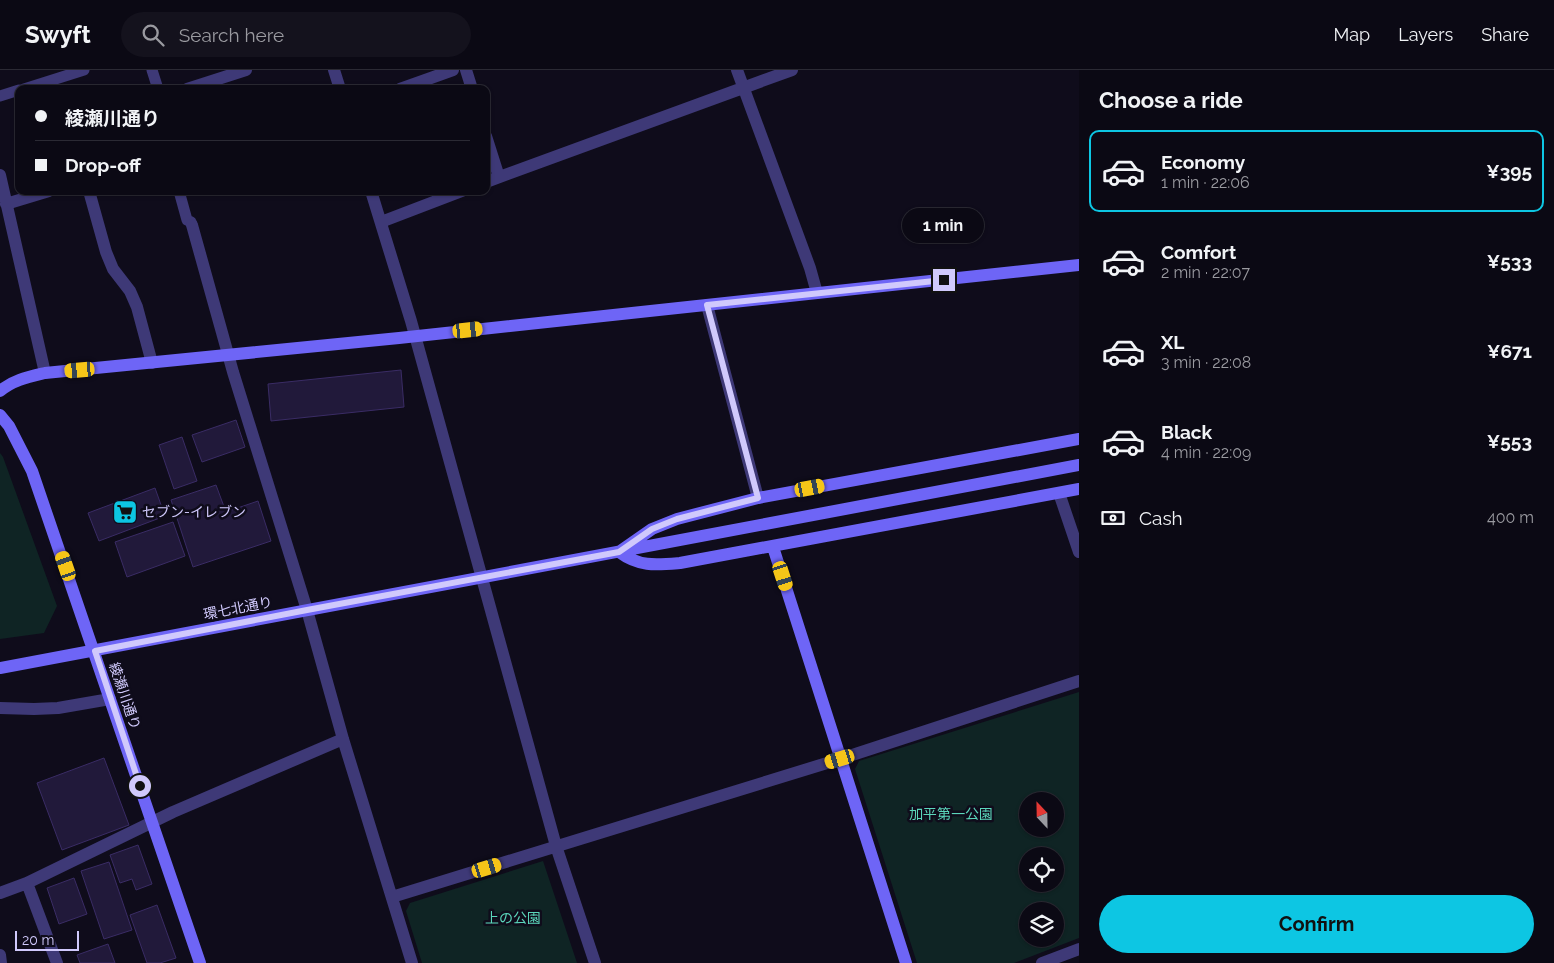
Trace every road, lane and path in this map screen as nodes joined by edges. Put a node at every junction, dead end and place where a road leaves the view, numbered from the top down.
1 (84, 70) edge
2 (152, 70) edge
3 (246, 70) edge
4 (334, 70) edge
5 (453, 70) edge
6 (466, 70) edge
7 (737, 70) edge
8 (792, 70) edge
9 (37, 85) edge
10 (157, 85) edge
11 (199, 85) edge
12 (339, 85) edge
13 (411, 85) edge
14 (471, 85) edge
15 (743, 88) junction
16 (15, 91) edge
17 (0, 96) edge
18 (490, 149) edge
19 (0, 175) edge
20 (499, 177) junction
21 (490, 180) edge
22 (36, 195) edge
23 (91, 195) edge
24 (180, 195) edge
25 (372, 195) edge
26 (452, 195) edge
27 (6, 204) junction
28 (381, 222) junction
29 (192, 225) joint
30 (1079, 265) edge
31 (817, 294) junction
32 (707, 305) junction
33 (415, 336) junction
34 (229, 355) junction
35 (152, 363) junction
36 (45, 373) junction
37 (0, 390) edge
38 (0, 415) edge
39 (1079, 439) edge
40 (1079, 466) edge
41 (1079, 489) edge
42 (1059, 494) junction
43 (758, 498) junction
44 (773, 547) junction
45 (619, 552) junction
46 (1079, 552) edge
47 (481, 578) junction
48 (307, 610) junction
49 (95, 651) junction
50 (0, 668) edge
51 (1079, 681) edge
52 (110, 699) junction
53 (0, 708) edge
54 (343, 739) junction
55 (840, 759) junction
56 (152, 821) junction
57 (556, 846) junction
58 (27, 882) junction
59 (0, 893) edge
60 (392, 897) junction
61 (1079, 949) edge
62 (0, 955) edge
63 (1, 963) edge
64 (57, 963) edge
65 (200, 963) edge
66 (412, 963) edge
67 (595, 963) edge
68 (906, 963) edge
69 (1042, 963) edge

1 - 9 lane
2 - 10 lane
3 - 11 street
4 - 12 street
5 - 13 street
6 - 14 street
7 - 15 street
8 - 15 street
15 - 20 street
15 - 31 street
16 - 17 lane
18 - 20 street
19 - 27 street
20 - 21 street
22 - 27 street
23 - 35 street
24 - 29 lane
25 - 28 street
26 - 28 street
27 - 36 street
28 - 33 street
29 - 34 street
30 - 31 street
31 - 32 street
32 - 33 street
32 - 43 street
33 - 34 street
33 - 47 street
34 - 35 street
34 - 48 street
35 - 36 street
36 - 37 street
38 - 49 street, 綾瀬川通り
39 - 43 street
40 - 45 street, 環七北通り
41 - 42 street
42 - 44 street
42 - 46 street
43 - 45 street
44 - 45 street
44 - 55 street
45 - 47 street, 環七北通り
47 - 48 street, 環七北通り
47 - 57 street
48 - 49 street, 環七北通り
48 - 54 street
49 - 50 street, 環七北通り
49 - 52 street, 綾瀬川通り
51 - 55 street
52 - 53 street
52 - 56 street, 綾瀬川通り
54 - 56 street
54 - 60 street
55 - 57 street
55 - 68 street
56 - 58 street
56 - 65 street, 綾瀬川通り
57 - 60 street
57 - 67 street
58 - 59 street
58 - 64 street
60 - 66 street
61 - 69 street
62 - 63 street

